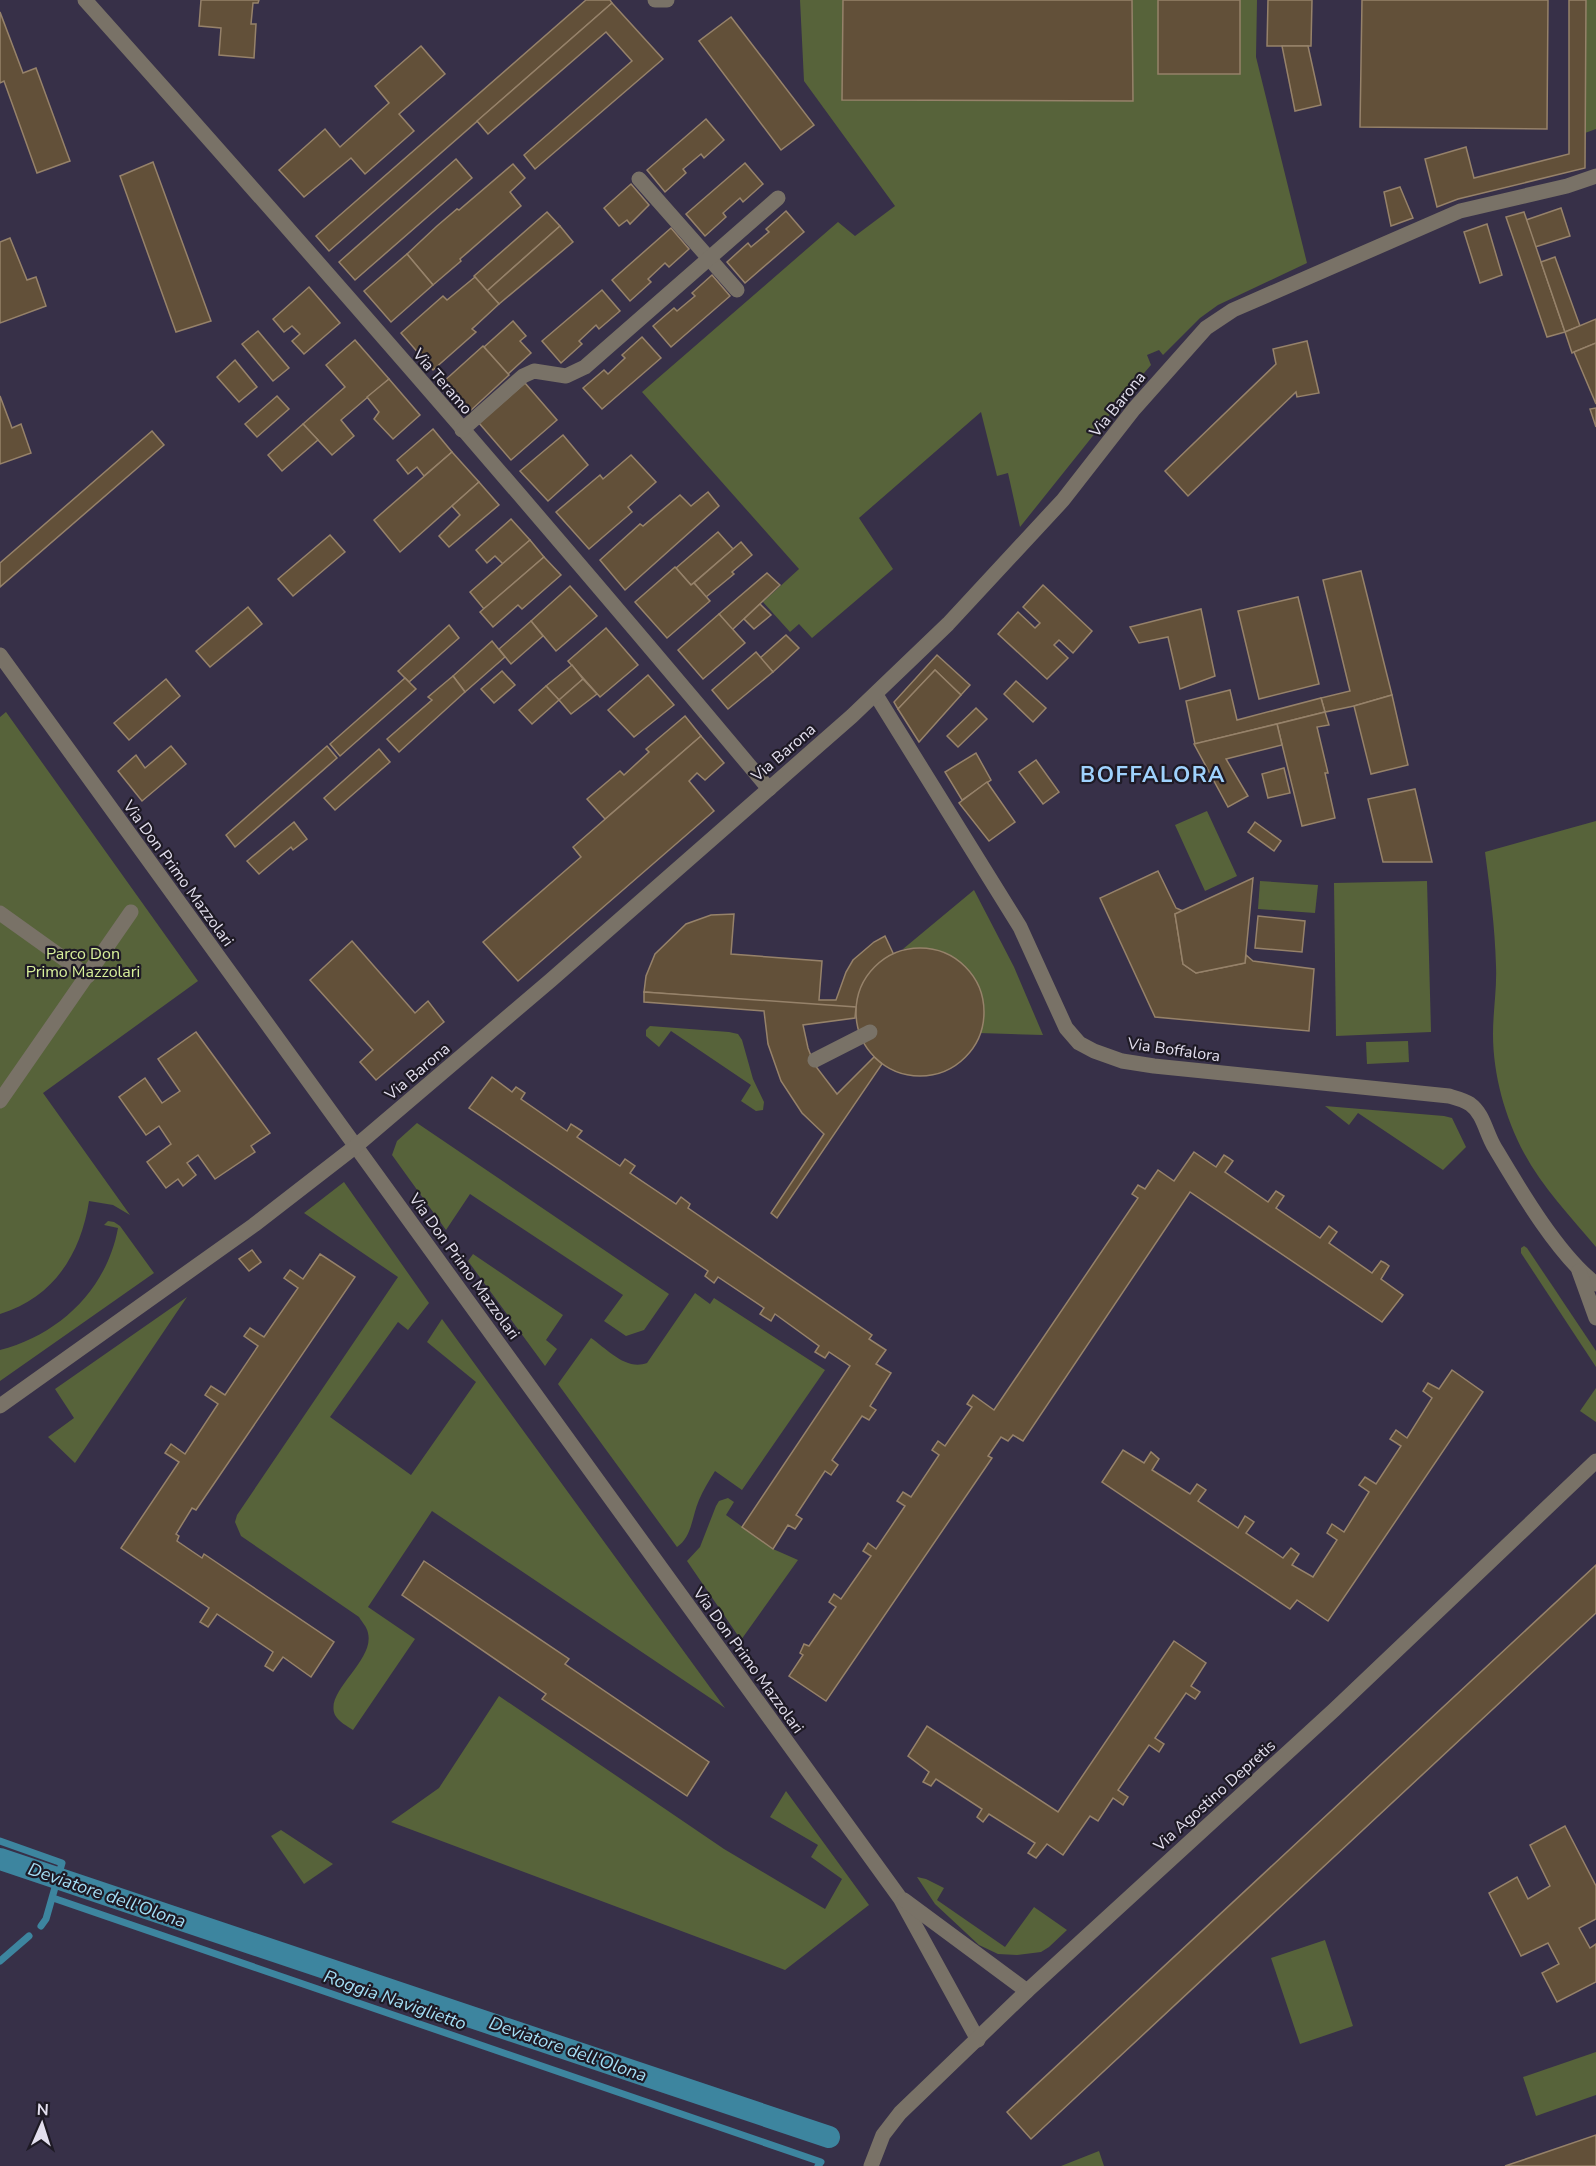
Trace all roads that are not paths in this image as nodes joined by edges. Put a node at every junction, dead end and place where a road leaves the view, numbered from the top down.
1 (85, 0) edge
2 (655, 0) edge
3 (667, 0) edge
4 (1596, 176) edge
5 (639, 179) dead end
6 (778, 198) dead end
7 (709, 258) junction
8 (737, 290) dead end
9 (462, 430) junction
10 (0, 655) edge
11 (876, 695) junction
12 (769, 789) junction
13 (131, 912) dead end
14 (0, 914) edge
15 (88, 976) junction
16 (870, 1032) dead end
17 (815, 1060) dead end
18 (0, 1101) edge
19 (356, 1146) junction
20 (1579, 1271) junction
21 (1596, 1284) edge
22 (1596, 1318) edge
23 (0, 1406) edge
24 (1596, 1461) edge
25 (900, 1898) junction
26 (1027, 1991) junction
27 (978, 2040) junction
28 (871, 2166) edge

1 - 9 street, Via Teramo
2 - 3 street
4 - 11 street, Via Barona
5 - 7 street
6 - 7 street
7 - 8 street
7 - 9 street
9 - 12 street, Via Teramo
10 - 19 street, Via Don Primo Mazzolari
11 - 12 street, Via Barona
11 - 20 street, Via Boffalora
12 - 19 street, Via Barona
13 - 15 street
14 - 15 street
15 - 18 street
16 - 17 street
19 - 23 street, Via Barona
19 - 25 street, Via Don Primo Mazzolari
20 - 21 street, Via Boffalora
20 - 22 street, Via Boffalora
24 - 26 street, Via Agostino Depretis
25 - 26 street, Via Don Primo Mazzolari
25 - 27 street, Via Don Primo Mazzolari
26 - 27 street, Via Agostino Depretis
27 - 28 street, Via Agostino Depretis

